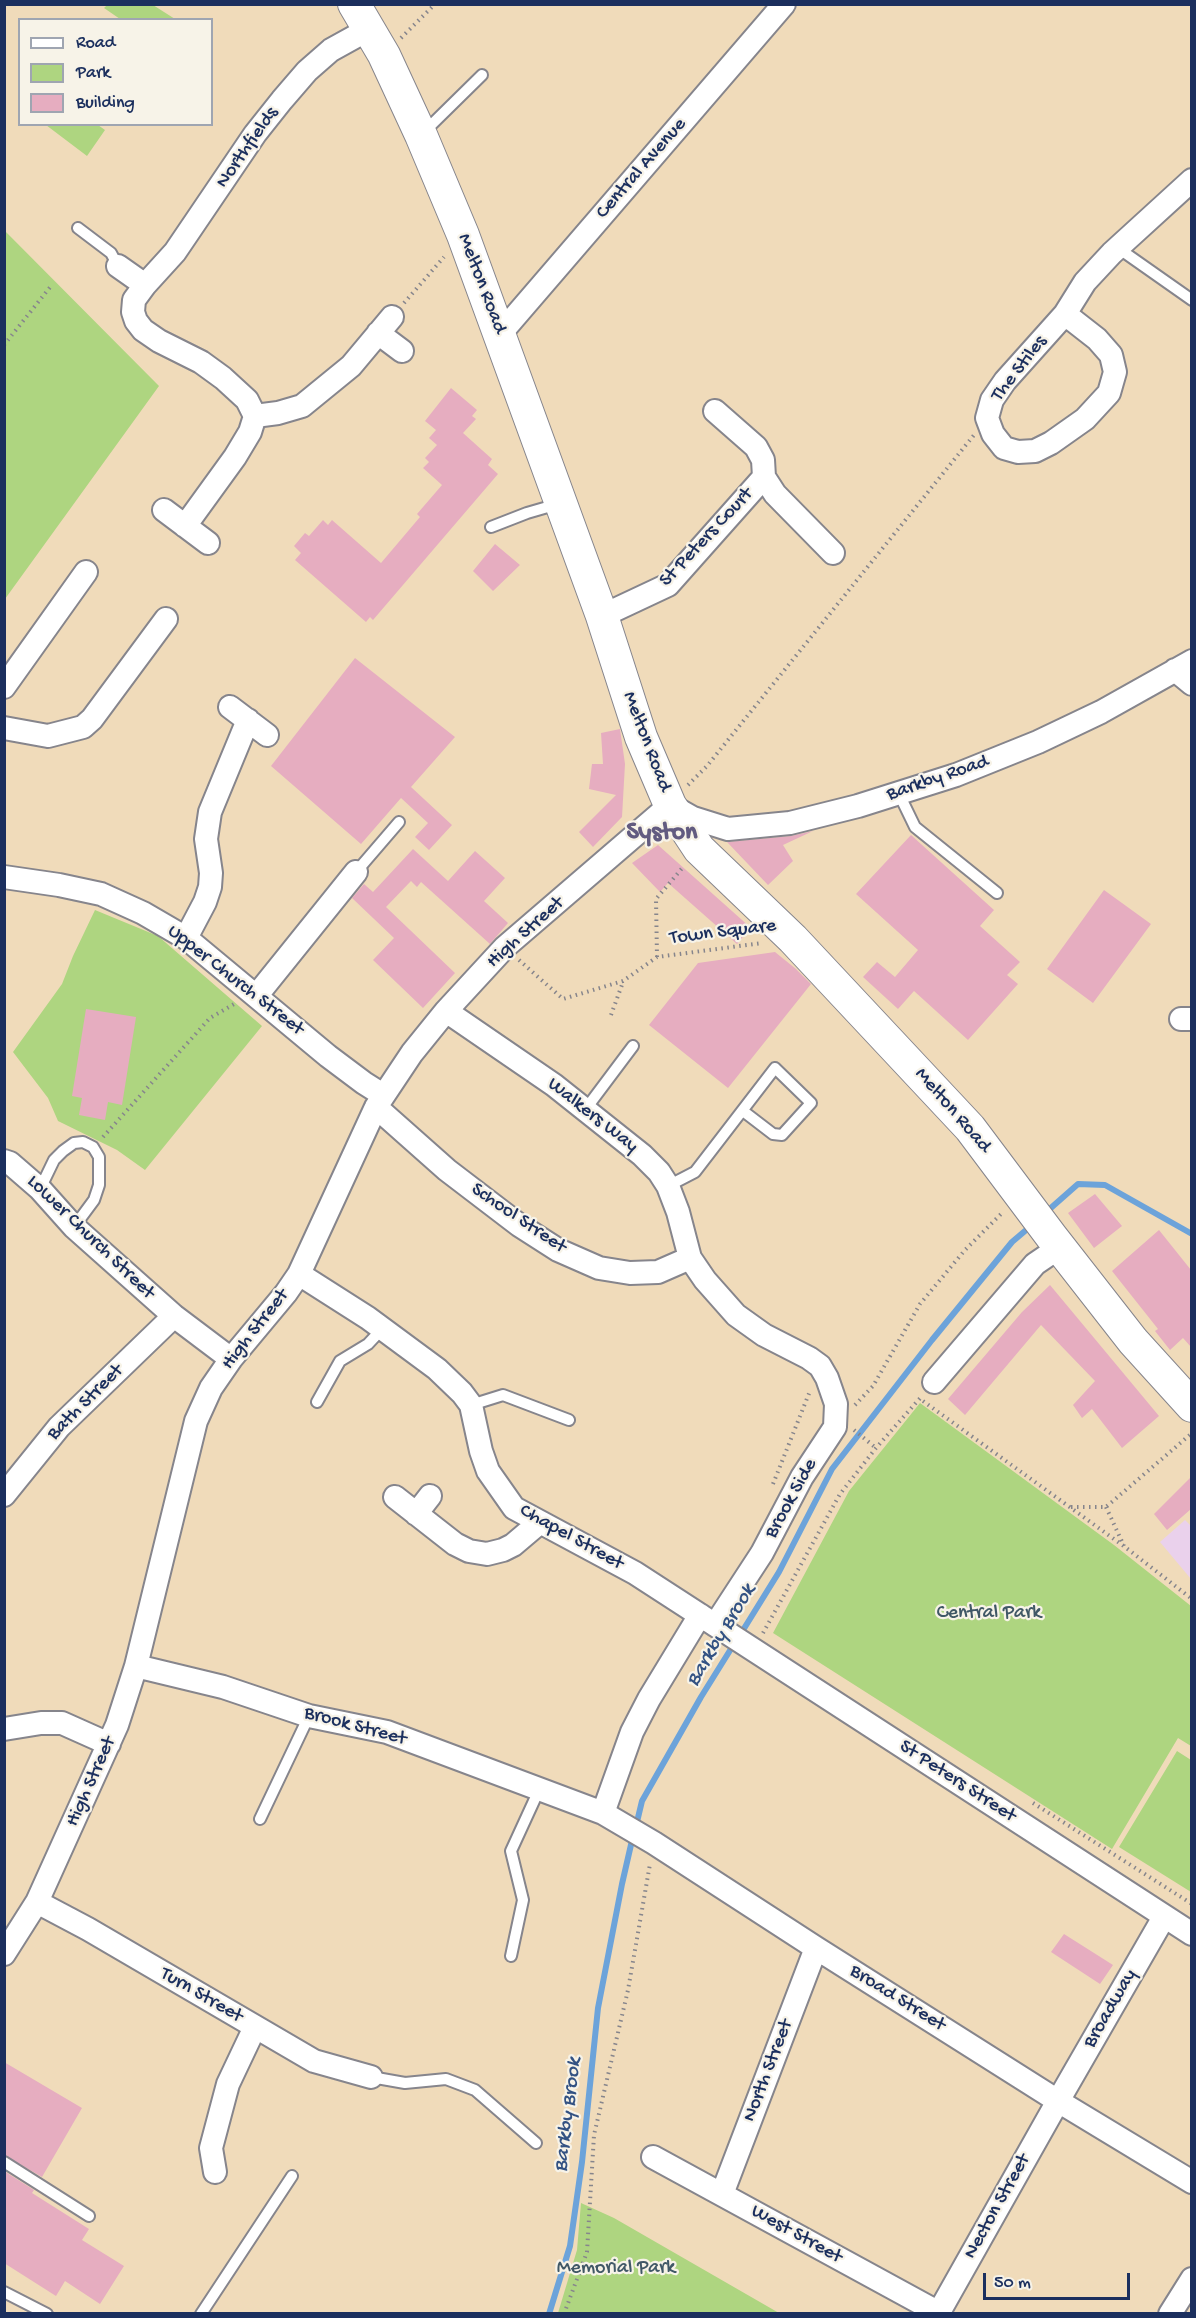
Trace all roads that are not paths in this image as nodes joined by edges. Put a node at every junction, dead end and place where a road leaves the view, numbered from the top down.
1 (784, 4) edge
2 (361, 17) edge
3 (482, 75) dead end
4 (421, 135) junction
5 (1191, 181) edge
6 (78, 228) dead end
7 (1118, 248) junction
8 (118, 266) joint
9 (145, 285) junction
10 (1191, 300) edge
11 (1065, 314) junction
12 (501, 334) junction
13 (402, 351) dead end
14 (715, 411) dead end
15 (255, 416) junction
16 (764, 477) junction
17 (561, 503) junction
18 (164, 510) dead end
19 (185, 526) junction
20 (491, 527) dead end
21 (208, 543) dead end
22 (834, 553) dead end
23 (86, 572) dead end
24 (602, 616) junction
25 (166, 619) dead end
26 (1186, 672) edge
27 (4, 687) edge
28 (230, 707) dead end
29 (248, 720) junction
30 (4, 728) edge
31 (267, 735) dead end
32 (899, 794) junction
33 (670, 805) junction
34 (399, 822) dead end
35 (356, 872) joint
36 (4, 878) edge
37 (997, 893) dead end
38 (186, 938) junction
39 (257, 995) junction
40 (446, 1011) junction
41 (633, 1046) dead end
42 (380, 1101) junction
43 (585, 1110) junction
44 (743, 1111) junction
45 (4, 1161) edge
46 (668, 1186) junction
47 (40, 1189) junction
48 (74, 1227) junction
49 (1055, 1242) junction
50 (690, 1258) junction
51 (299, 1274) junction
52 (174, 1316) junction
53 (382, 1329) junction
54 (231, 1359) junction
55 (932, 1385) road end
56 (317, 1402) dead end
57 (471, 1405) junction
58 (1191, 1406) edge
59 (569, 1419) dead end
60 (4, 1495) edge
61 (430, 1496) dead end
62 (395, 1497) dead end
63 (416, 1514) junction
64 (539, 1523) junction
65 (713, 1624) junction
66 (136, 1666) junction
67 (309, 1716) junction
68 (4, 1729) edge
69 (109, 1744) junction
70 (539, 1790) junction
71 (603, 1813) junction
72 (260, 1819) dead end
73 (37, 1902) junction
74 (1164, 1917) junction
75 (1191, 1934) edge
76 (816, 1948) junction
77 (4, 1954) edge
78 (511, 1956) dead end
79 (255, 2027) junction
80 (371, 2077) joint
81 (1058, 2101) junction
82 (536, 2142) dead end
83 (653, 2157) dead end
84 (4, 2162) edge
85 (215, 2172) dead end
86 (292, 2176) dead end
87 (1191, 2182) edge
88 (722, 2194) junction
89 (89, 2216) dead end
90 (1191, 2279) edge
91 (4, 2292) edge
92 (47, 2313) edge
93 (201, 2313) edge
94 (939, 2313) edge
95 (1170, 2313) edge

1 - 12 street, Central Avenue
2 - 4 street, Melton Road
2 - 9 street, Northfields
3 - 4 lane
4 - 12 street, Melton Road
5 - 7 street, The Stiles
6 - 8 lane
7 - 10 lane
7 - 11 street, The Stiles
8 - 9 street
9 - 15 street, Northfields
11 - 11 street, The Stiles
12 - 17 street, Melton Road
13 - 15 street
14 - 16 street, St Peters Court
15 - 19 street
16 - 22 street
16 - 24 street, St Peters Court
17 - 20 lane
17 - 24 street, Melton Road
18 - 19 street
19 - 21 street
23 - 27 street
24 - 33 street, Melton Road
25 - 30 street
26 - 32 street, Barkby Road
28 - 29 street
29 - 31 street
29 - 38 street
32 - 33 street, Barkby Road
32 - 37 lane
33 - 40 street, High Street
33 - 49 street, Melton Road
34 - 35 lane
35 - 39 street
36 - 38 street, Upper Church Street
38 - 39 street, Upper Church Street
39 - 42 street, Upper Church Street
40 - 42 street, High Street
40 - 43 street, Walkers Way
41 - 43 lane
42 - 50 street, School Street
42 - 51 street, High Street
43 - 46 street, Walkers Way
44 - 44 lane
44 - 46 lane
45 - 47 street, Lower Church Street
46 - 50 street, Walkers Way
47 - 48 street, Lower Church Street
47 - 48 lane
48 - 52 street, Lower Church Street
49 - 55 street
49 - 58 street, Melton Road
50 - 65 street, Brook Side
51 - 53 street, Chapel Street
51 - 54 street, High Street
52 - 54 street, Lower Church Street
52 - 60 street, Bath Street
53 - 56 lane
53 - 57 street, Chapel Street
54 - 66 street, High Street
57 - 59 lane
57 - 64 street, Chapel Street
61 - 63 street
62 - 63 street
63 - 64 street
64 - 65 street, Chapel Street
65 - 71 street, Brook Side
65 - 74 street, St Peters Street
66 - 67 street, Brook Street
66 - 69 street, High Street
67 - 70 street, Brook Street
67 - 72 lane
68 - 69 street
69 - 73 street, High Street
70 - 71 street, Brook Street
70 - 78 lane
71 - 76 street, Broad Street
73 - 77 street, High Street
73 - 79 street, Turn Street
74 - 75 street, St Peters Street
74 - 81 street, Broadway
76 - 81 street, Broad Street
76 - 88 street, North Street
79 - 80 street, Turn Street
79 - 85 street
80 - 82 lane
81 - 87 street, Broad Street
81 - 94 street, Necton Street
83 - 88 street, West Street
84 - 89 lane
86 - 93 lane
88 - 94 street, West Street
90 - 95 street
91 - 92 lane

